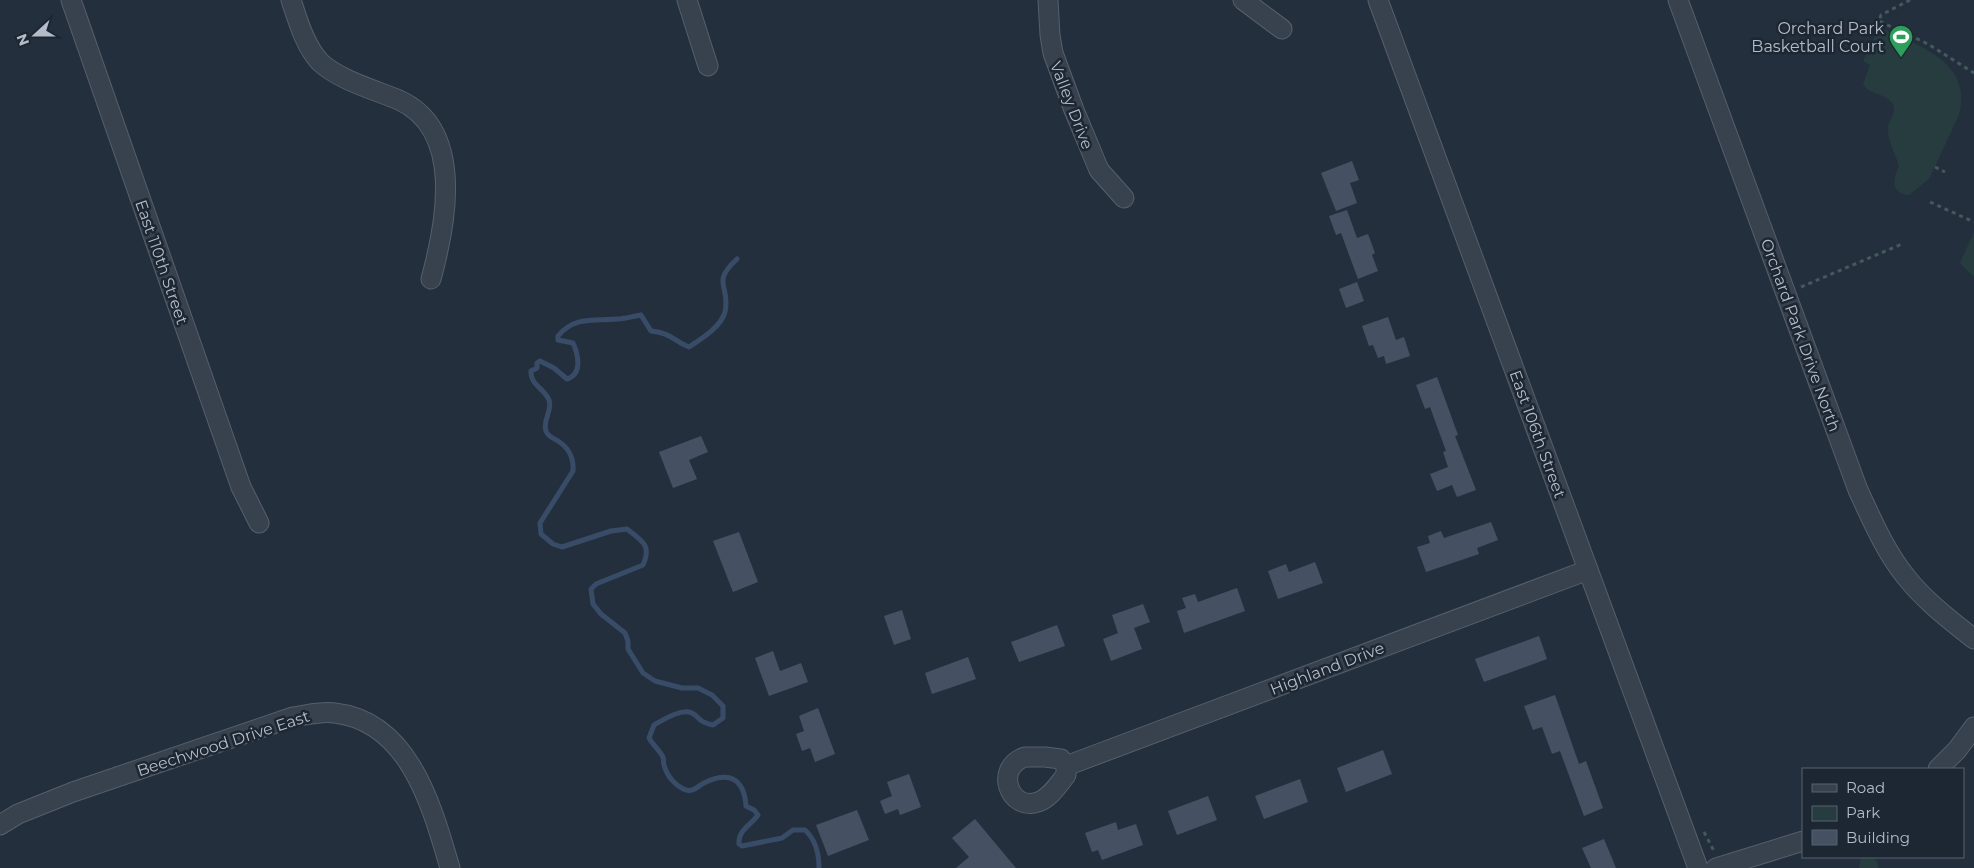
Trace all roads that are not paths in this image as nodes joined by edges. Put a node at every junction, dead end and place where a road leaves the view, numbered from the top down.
1 (71, 0) edge
2 (291, 0) edge
3 (687, 0) edge
4 (1048, 0) edge
5 (1243, 0) edge
6 (1378, 0) edge
7 (1678, 0) edge
8 (1282, 29) dead end
9 (708, 66) dead end
10 (1124, 198) dead end
11 (431, 279) dead end
12 (259, 522) dead end
13 (1588, 570) junction
14 (1974, 639) edge
15 (1974, 727) edge
16 (1066, 766) dead end
17 (1939, 768) edge
18 (0, 824) edge
19 (1802, 841) edge
20 (450, 868) edge
21 (1698, 868) edge
22 (1716, 868) edge

1 - 12 street, East 110th Street
2 - 11 street
3 - 9 street
4 - 10 street, Valley Drive
5 - 8 street
6 - 13 street, East 106th Street
7 - 14 street, Orchard Park Drive North
13 - 16 street, Highland Drive
13 - 21 street, East 106th Street
15 - 17 street
18 - 20 street, Beechwood Drive East
19 - 22 street

